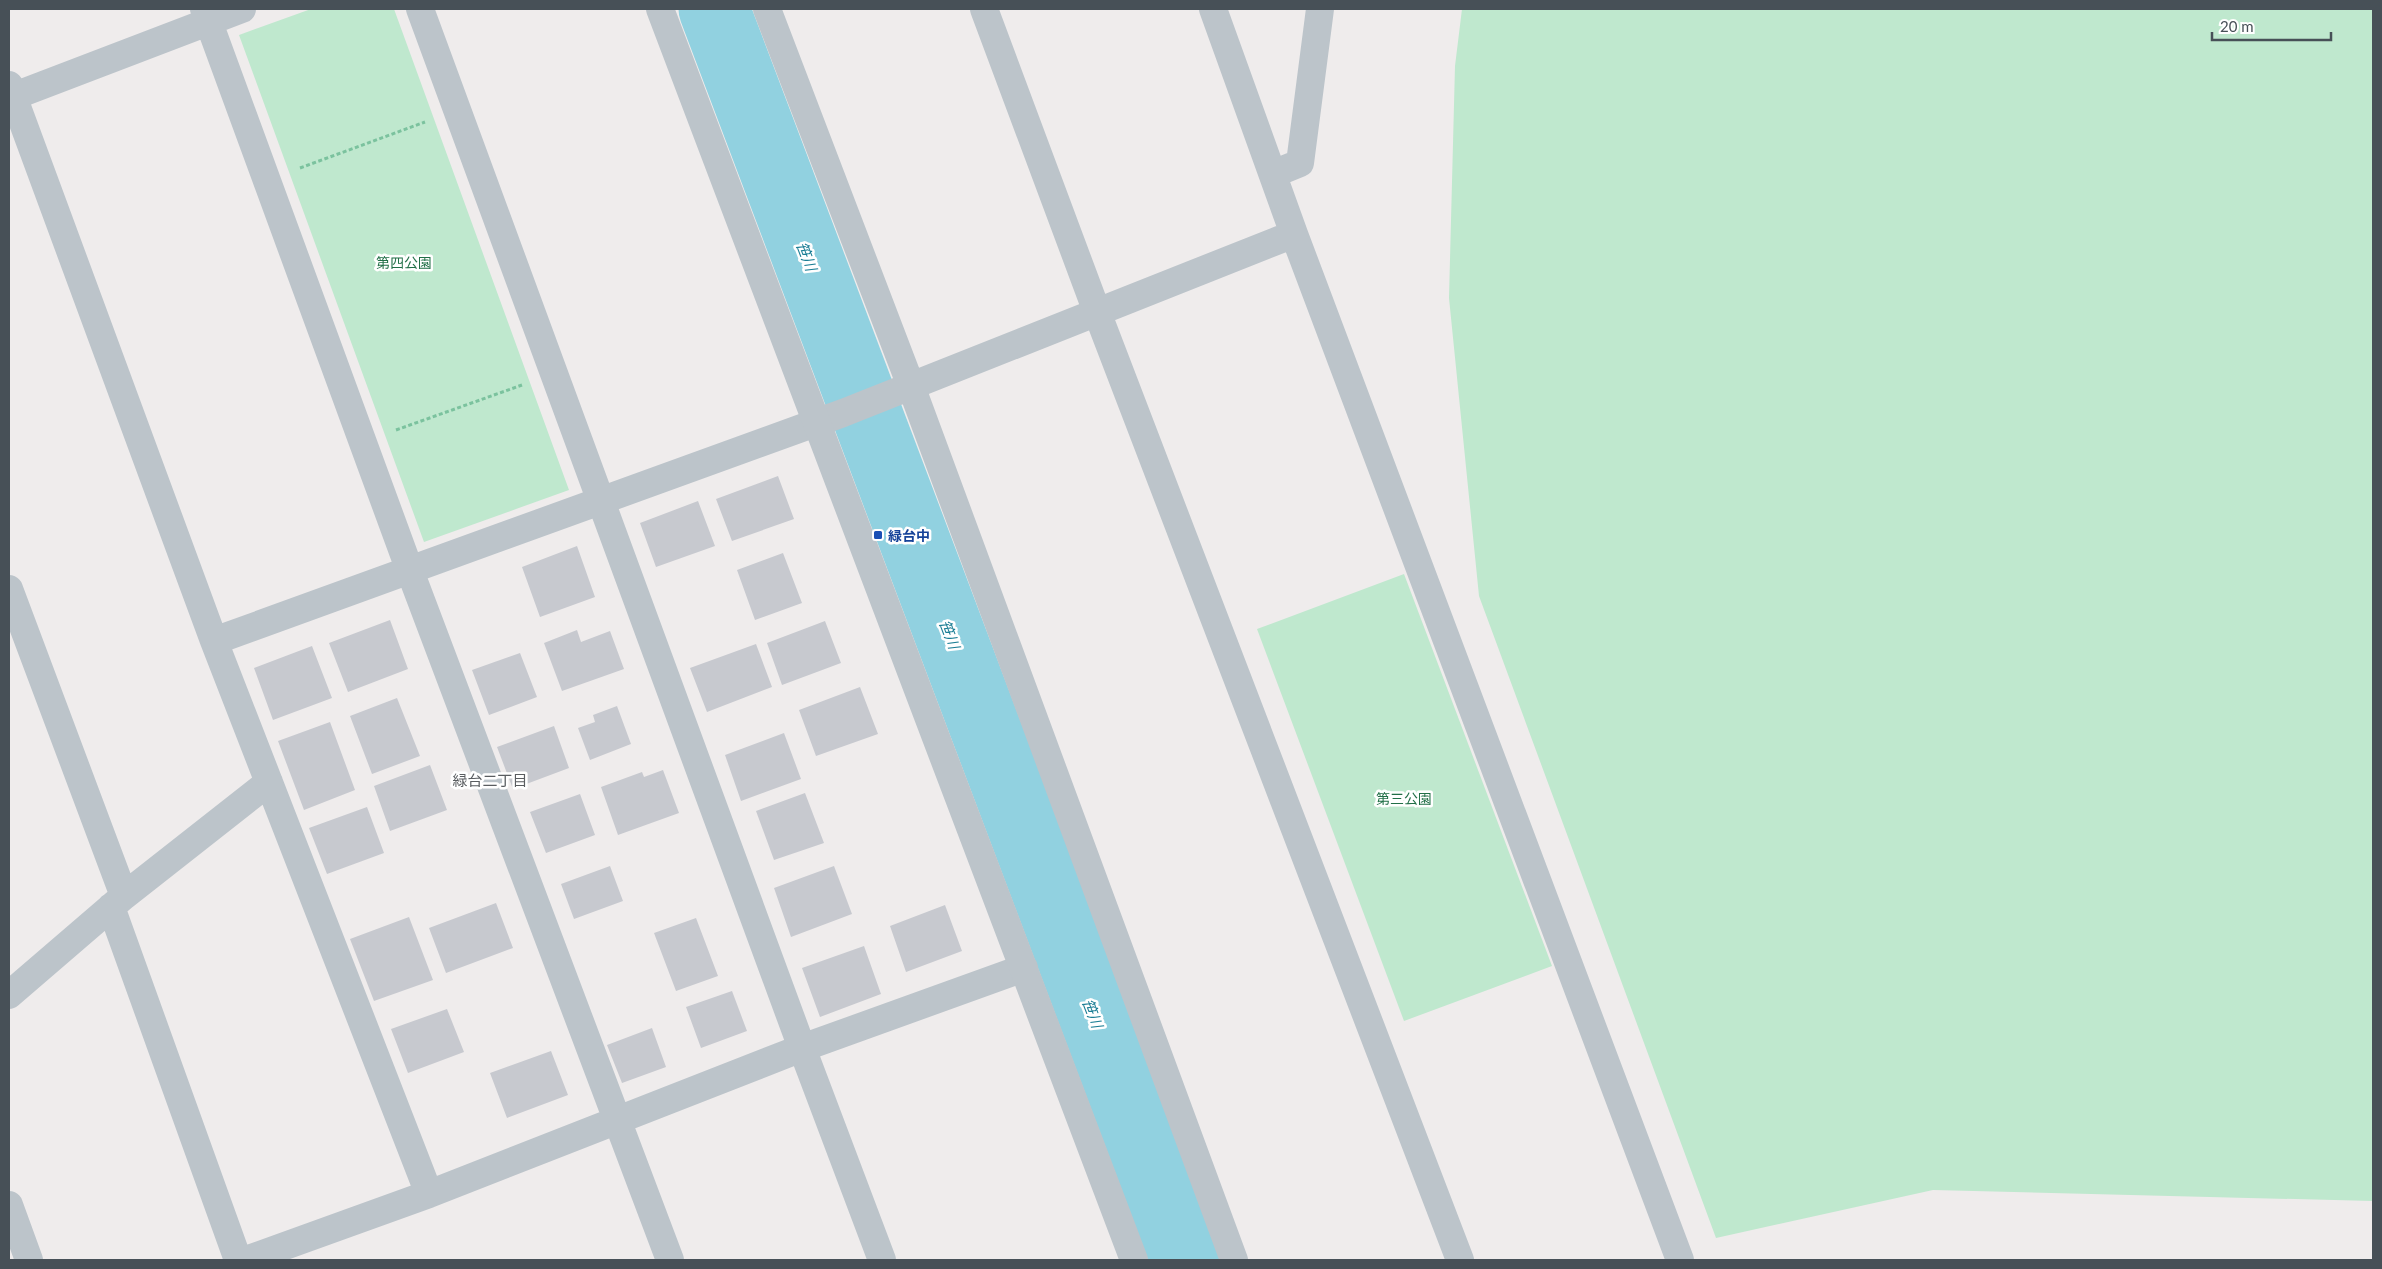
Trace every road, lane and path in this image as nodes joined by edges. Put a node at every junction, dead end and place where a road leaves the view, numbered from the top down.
1 (242, 9) edge
2 (420, 9) edge
3 (660, 9) edge
4 (767, 9) edge
5 (984, 9) edge
6 (1213, 9) edge
7 (1320, 9) edge
8 (206, 15) edge
9 (10, 93) edge
10 (457, 110) junction
11 (1273, 174) junction
12 (266, 181) junction
13 (1294, 234) junction
14 (1097, 312) junction
15 (553, 374) junction
16 (911, 386) junction
17 (816, 423) junction
18 (362, 442) junction
19 (599, 500) junction
20 (410, 571) junction
21 (9, 589) edge
22 (214, 641) junction
23 (269, 782) junction
24 (117, 902) junction
25 (1024, 968) junction
26 (9, 995) edge
27 (802, 1048) junction
28 (616, 1121) junction
29 (429, 1194) junction
30 (9, 1206) edge
31 (30, 1260) edge
32 (238, 1260) edge
33 (246, 1260) edge
34 (670, 1260) edge
35 (882, 1260) edge
36 (1134, 1260) edge
37 (1234, 1260) edge
38 (1460, 1260) edge
39 (1680, 1260) edge

1 - 8 street
2 - 10 street
3 - 17 street
4 - 16 street
5 - 14 street
6 - 11 street
7 - 11 street
8 - 9 street
8 - 12 street
9 - 22 street
10 - 12 path
10 - 15 street
11 - 13 street
12 - 18 street
13 - 14 street
13 - 39 street
14 - 16 street
14 - 38 street
15 - 18 path
15 - 19 street
16 - 17 street
16 - 37 street
17 - 19 street
17 - 25 street
18 - 20 street
19 - 20 street
19 - 27 street
20 - 22 street
20 - 28 street
21 - 24 street
22 - 23 street
23 - 24 street
23 - 29 street
24 - 26 street
24 - 32 street
25 - 27 street
25 - 36 street
27 - 28 street
27 - 35 street
28 - 29 street
28 - 34 street
29 - 33 street
30 - 31 street

